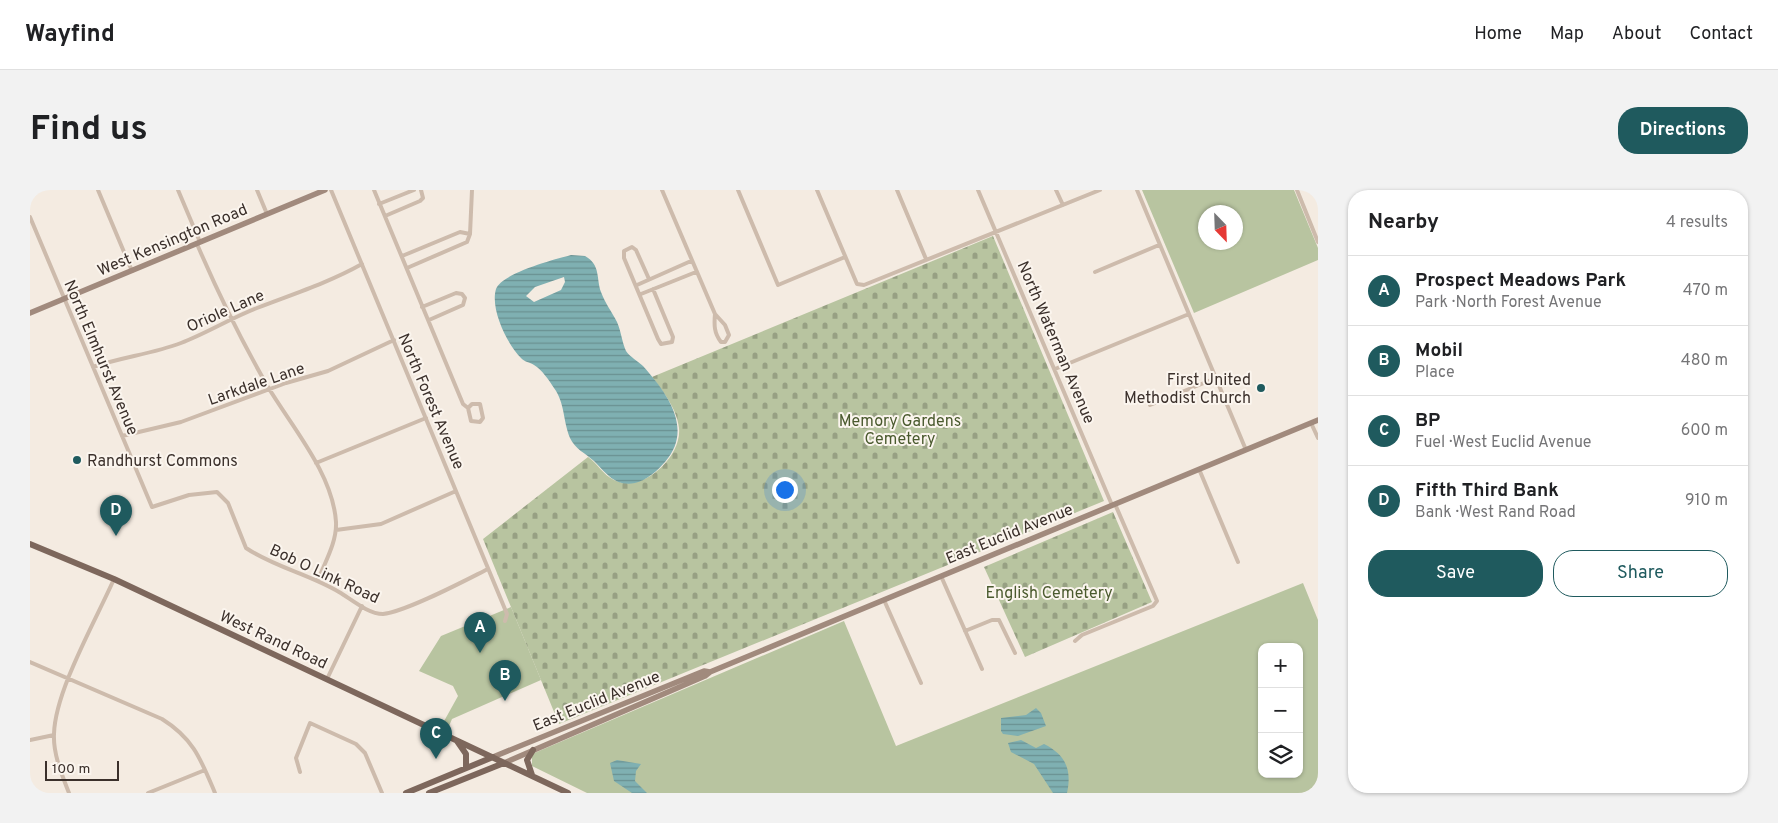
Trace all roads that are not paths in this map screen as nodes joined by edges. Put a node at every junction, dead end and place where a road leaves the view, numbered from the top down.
1 (98, 190) edge
2 (178, 190) edge
3 (257, 190) edge
4 (325, 190) edge
5 (332, 190) edge
6 (374, 190) edge
7 (414, 190) edge
8 (421, 190) edge
9 (472, 190) edge
10 (662, 190) edge
11 (738, 190) edge
12 (817, 190) edge
13 (897, 190) edge
14 (978, 190) edge
15 (1056, 190) edge
16 (1100, 190) edge
17 (1137, 190) edge
18 (1297, 190) edge
19 (379, 204) junction
20 (1063, 206) junction
21 (267, 214) junction
22 (385, 216) junction
23 (30, 217) edge
24 (996, 232) junction
25 (470, 234) junction
26 (1318, 242) edge
27 (198, 243) junction
28 (1159, 245) junction
29 (402, 256) junction
30 (845, 257) junction
31 (926, 259) junction
32 (692, 261) junction
33 (362, 264) junction
34 (407, 268) junction
35 (132, 271) junction
36 (696, 272) junction
37 (1095, 272) dead end
38 (649, 279) junction
39 (636, 285) junction
40 (653, 290) junction
41 (641, 294) junction
42 (64, 299) junction
43 (422, 307) junction
44 (30, 313) edge
45 (715, 314) junction
46 (1189, 314) junction
47 (230, 320) junction
48 (429, 320) junction
49 (394, 340) junction
50 (93, 367) junction
51 (1055, 369) junction
52 (1216, 378) junction
53 (269, 389) junction
54 (1150, 405) dead end
55 (468, 408) junction
56 (426, 418) junction
57 (1318, 420) edge
58 (1311, 422) junction
59 (122, 436) junction
60 (1318, 438) edge
61 (1246, 450) junction
62 (316, 463) junction
63 (1199, 469) junction
64 (456, 491) junction
65 (1113, 505) junction
66 (152, 507) joint
67 (336, 530) junction
68 (30, 544) edge
69 (1238, 562) dead end
70 (488, 569) junction
71 (941, 576) junction
72 (114, 579) junction
73 (318, 580) junction
74 (884, 600) junction
75 (362, 606) junction
76 (505, 622) dead end
77 (965, 630) junction
78 (1075, 641) dead end
79 (1016, 653) dead end
80 (30, 662) edge
81 (982, 669) dead end
82 (710, 672) junction
83 (69, 679) junction
84 (327, 679) junction
85 (921, 683) dead end
86 (54, 735) junction
87 (30, 740) edge
88 (457, 740) junction
89 (533, 750) junction
90 (493, 757) junction
91 (504, 763) junction
92 (466, 768) junction
93 (205, 770) junction
94 (300, 772) dead end
95 (533, 776) junction
96 (69, 793) edge
97 (148, 793) edge
98 (215, 793) edge
99 (382, 793) edge
100 (406, 793) edge
101 (429, 793) edge
102 (568, 793) edge

1 - 35 street
2 - 27 street
3 - 21 street
4 - 21 main road, West Kensington Road
5 - 33 street, North Forest Avenue
6 - 19 street
7 - 19 street
8 - 22 street
9 - 25 street
10 - 32 street
11 - 30 street
12 - 30 street
13 - 31 street
14 - 24 street, North Waterman Avenue
15 - 20 street
16 - 20 street
17 - 28 street
18 - 26 street
19 - 22 street
20 - 24 street
21 - 27 main road, West Kensington Road
22 - 29 street
23 - 42 street, North Elmhurst Avenue
24 - 31 street
24 - 51 street, North Waterman Avenue
25 - 29 street
25 - 34 street
27 - 35 main road, West Kensington Road
27 - 47 street
28 - 37 street
28 - 46 street
29 - 34 street
30 - 31 street
32 - 36 street
32 - 38 street
33 - 47 street, Oriole Lane
33 - 49 street, North Forest Avenue
34 - 43 street
35 - 42 main road, West Kensington Road
36 - 40 street
36 - 45 street
38 - 39 street
38 - 39 street
39 - 41 street
40 - 41 street
40 - 41 street
42 - 44 main road, West Kensington Road
42 - 50 street, North Elmhurst Avenue
43 - 48 street
43 - 48 street
45 - 45 street
46 - 51 street
46 - 52 street
47 - 50 street, Oriole Lane
47 - 53 street
48 - 55 street
49 - 53 street, Larkdale Lane
49 - 56 street, North Forest Avenue
50 - 59 street, North Elmhurst Avenue
51 - 65 street, North Waterman Avenue
52 - 54 street
52 - 61 street
53 - 59 street, Larkdale Lane
53 - 62 street
55 - 55 street
56 - 62 street
56 - 64 street, North Forest Avenue
57 - 58 main road, East Euclid Avenue
58 - 60 street
58 - 61 main road, East Euclid Avenue
59 - 66 street, North Elmhurst Avenue
61 - 63 main road, East Euclid Avenue
62 - 67 street
63 - 65 main road, East Euclid Avenue
63 - 69 street
64 - 67 street
64 - 70 street, North Forest Avenue
65 - 71 main road, East Euclid Avenue
65 - 78 street, North Waterman Avenue
66 - 73 street, Bob O Link Road
67 - 73 street
68 - 72 main road, West Rand Road
70 - 75 street, Bob O Link Road
70 - 76 street, North Forest Avenue
71 - 74 main road, East Euclid Avenue
71 - 77 street
72 - 83 street
72 - 84 main road, West Rand Road
73 - 75 street, Bob O Link Road
74 - 82 main road, East Euclid Avenue
74 - 85 street
75 - 84 street
77 - 79 street
77 - 81 street
80 - 83 street
82 - 89 main road, East Euclid Avenue
82 - 90 main road, East Euclid Avenue
83 - 86 street
83 - 93 street
84 - 88 main road, West Rand Road
86 - 87 street
86 - 96 street
88 - 90 main road, West Rand Road
88 - 92 main road
89 - 91 main road, East Euclid Avenue
89 - 95 main road
90 - 91 main road, West Rand Road
90 - 92 main road
91 - 95 main road, West Rand Road
91 - 101 main road
92 - 100 main road
93 - 97 street
93 - 98 street
94 - 99 street
95 - 102 main road, West Rand Road

